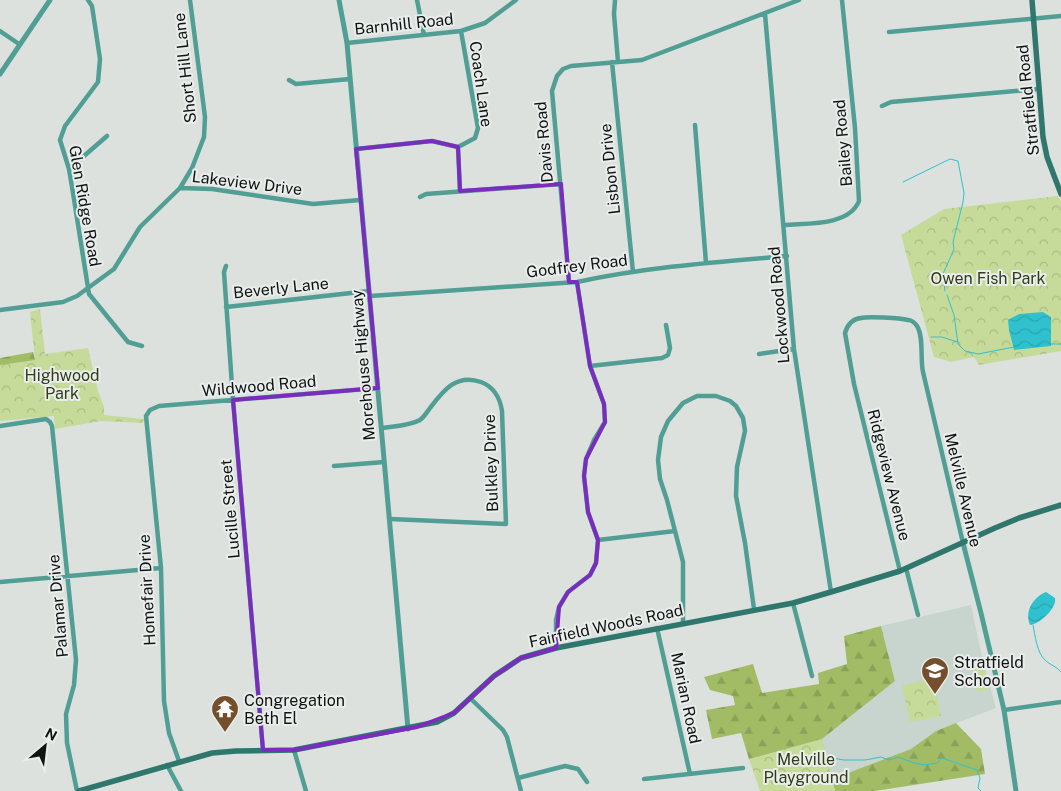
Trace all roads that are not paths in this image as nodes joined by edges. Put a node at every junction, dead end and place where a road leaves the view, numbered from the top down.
1 (50, 0) edge
2 (88, 0) edge
3 (190, 0) edge
4 (339, 0) edge
5 (416, 0) edge
6 (516, 0) edge
7 (615, 0) edge
8 (798, 0) edge
9 (842, 0) edge
10 (1032, 0) edge
11 (765, 14) junction
12 (1061, 16) edge
13 (1033, 18) junction
14 (0, 31) edge
15 (461, 31) junction
16 (889, 32) dead end
17 (424, 35) junction
18 (347, 43) junction
19 (20, 44) junction
20 (612, 62) junction
21 (618, 62) junction
22 (0, 74) edge
23 (350, 79) junction
24 (289, 80) dead end
25 (1039, 89) junction
26 (882, 106) dead end
27 (694, 125) dead end
28 (108, 136) dead end
29 (458, 147) junction
30 (356, 149) junction
31 (69, 169) junction
32 (561, 184) junction
33 (180, 188) junction
34 (460, 191) junction
35 (1061, 194) edge
36 (420, 197) dead end
37 (360, 200) junction
38 (785, 225) junction
39 (787, 256) junction
40 (706, 263) junction
41 (226, 266) dead end
42 (633, 272) junction
43 (569, 282) junction
44 (577, 282) junction
45 (87, 289) junction
46 (370, 294) junction
47 (226, 307) junction
48 (0, 310) edge
49 (666, 325) dead end
50 (142, 346) dead end
51 (794, 349) junction
52 (759, 354) dead end
53 (590, 366) junction
54 (854, 384) joint
55 (378, 388) junction
56 (233, 400) junction
57 (146, 416) joint
58 (0, 426) edge
59 (382, 428) junction
60 (384, 462) junction
61 (334, 466) dead end
62 (1061, 505) edge
63 (390, 519) junction
64 (674, 531) junction
65 (598, 540) junction
66 (963, 543) junction
67 (161, 568) junction
68 (903, 570) junction
69 (68, 576) junction
70 (0, 582) edge
71 (831, 592) junction
72 (793, 603) junction
73 (754, 609) junction
74 (918, 615) dead end
75 (683, 623) junction
76 (657, 628) junction
77 (556, 648) junction
78 (812, 676) dead end
79 (471, 699) junction
80 (1061, 702) edge
81 (1004, 710) junction
82 (408, 729) junction
83 (263, 750) junction
84 (294, 750) junction
85 (179, 761) junction
86 (167, 765) junction
87 (743, 768) dead end
88 (690, 774) junction
89 (518, 778) junction
90 (644, 779) dead end
91 (587, 782) dead end
92 (78, 791) edge
93 (181, 791) edge
94 (306, 791) edge
95 (521, 791) edge
96 (1016, 791) edge

1 - 19 street
2 - 31 street, Glen Ridge Road
3 - 33 street, Short Hill Lane
4 - 18 street, Morehouse Highway
5 - 17 street
6 - 15 street, Barnhill Road
7 - 21 street
8 - 11 street, Davis Road
9 - 38 street, Bailey Road
10 - 13 main road, Stratfield Road
11 - 21 street, Davis Road
11 - 38 street, Lockwood Road
12 - 13 street
13 - 16 street
13 - 25 main road, Stratfield Road
14 - 19 street
15 - 17 street, Barnhill Road
15 - 29 street, Coach Lane
17 - 18 street, Barnhill Road
18 - 23 street, Morehouse Highway
19 - 22 street
20 - 21 street, Davis Road
20 - 32 street, Davis Road
20 - 42 street, Lisbon Drive
23 - 24 street
23 - 30 street, Morehouse Highway
25 - 26 street
25 - 35 main road, Stratfield Road
27 - 40 street
28 - 31 street
29 - 30 street
29 - 34 street
30 - 37 street, Morehouse Highway
31 - 45 street, Glen Ridge Road
32 - 34 street
32 - 43 street, Davis Road
33 - 37 street, Lakeview Drive
33 - 45 street, Lakeview Drive
34 - 36 street
37 - 46 street, Morehouse Highway
38 - 39 street, Lockwood Road
39 - 40 street, Godfrey Road
39 - 51 street, Lockwood Road
40 - 42 street, Godfrey Road
41 - 47 street, Lucille Street
42 - 44 street, Godfrey Road
43 - 44 street, Godfrey Road
43 - 46 street, Godfrey Road
44 - 53 street
45 - 48 street, Lakeview Drive
45 - 50 street, Glen Ridge Road
46 - 47 street, Beverly Lane
46 - 55 street, Morehouse Highway
47 - 56 street, Lucille Street
49 - 53 street
51 - 52 street
51 - 71 street, Lockwood Road
53 - 65 street
54 - 66 street, Melville Avenue
54 - 68 street, Ridgeview Avenue
55 - 56 street, Wildwood Road
55 - 59 street, Morehouse Highway
56 - 57 street, Wildwood Road
56 - 83 street, Lucille Street
57 - 67 street, Homefair Drive
58 - 69 street, Palamar Drive
59 - 60 street, Morehouse Highway
59 - 63 street, Bulkley Drive
60 - 61 street
60 - 63 street, Morehouse Highway
62 - 66 main road, Fairfield Woods Road
63 - 82 street, Morehouse Highway
64 - 65 street
64 - 73 street
64 - 75 street
65 - 77 street
66 - 68 main road, Fairfield Woods Road
66 - 81 street, Melville Avenue
67 - 69 street
67 - 85 street, Homefair Drive
68 - 71 main road, Fairfield Woods Road
68 - 74 street, Ridgeview Avenue
69 - 70 street
69 - 92 street, Palamar Drive
71 - 72 main road, Fairfield Woods Road
72 - 73 main road, Fairfield Woods Road
72 - 78 street
73 - 75 main road, Fairfield Woods Road
75 - 76 main road, Fairfield Woods Road
76 - 77 main road, Fairfield Woods Road
76 - 88 street, Marian Road
77 - 79 main road, Fairfield Woods Road
79 - 82 main road, Fairfield Woods Road
79 - 89 street
80 - 81 street
81 - 96 street, Melville Avenue
82 - 84 main road, Fairfield Woods Road
83 - 84 main road, Fairfield Woods Road
83 - 85 main road, Fairfield Woods Road
84 - 94 street
85 - 86 main road, Fairfield Woods Road
86 - 92 main road, Fairfield Woods Road
86 - 93 street
87 - 88 street
88 - 90 street
89 - 91 street
89 - 95 street

